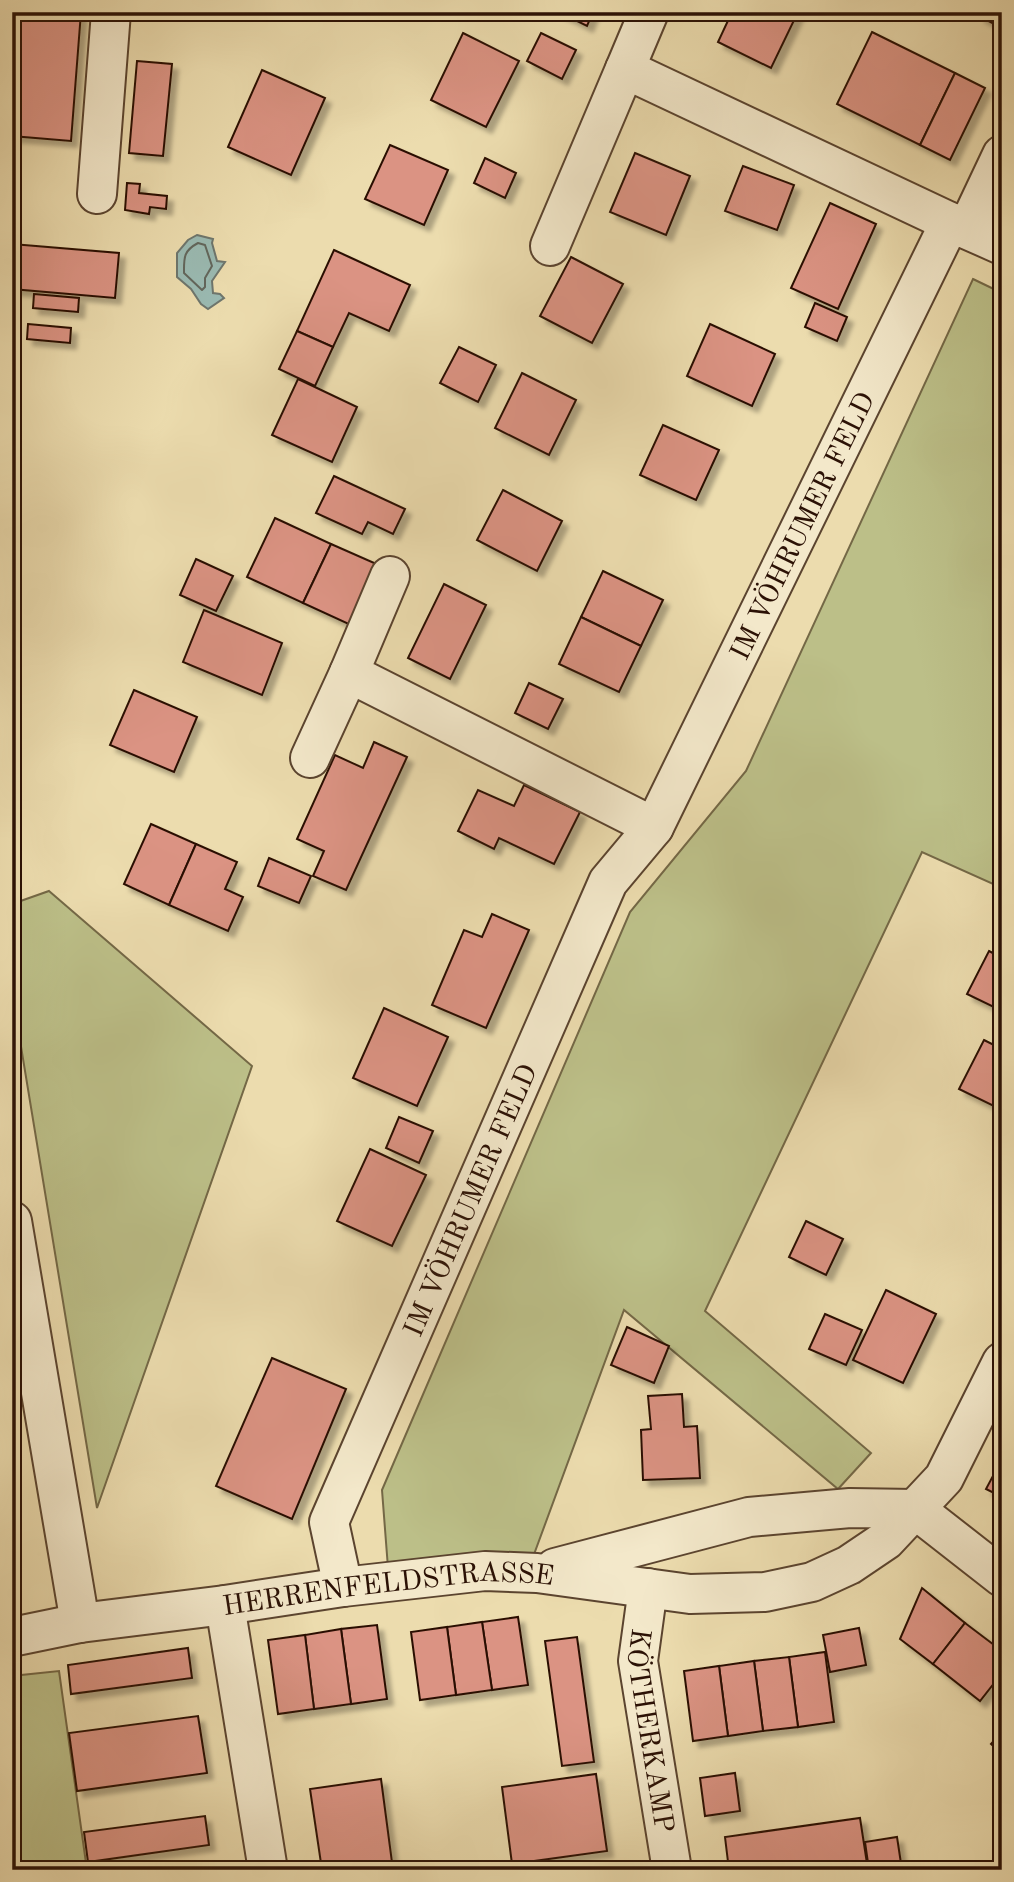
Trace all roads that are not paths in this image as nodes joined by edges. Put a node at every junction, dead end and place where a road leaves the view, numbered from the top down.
1 (111, 12) edge
2 (649, 12) edge
3 (625, 69) junction
4 (1002, 155) edge
5 (97, 194) dead end
6 (959, 226) junction
7 (1002, 245) edge
8 (550, 246) dead end
9 (390, 576) dead end
10 (349, 673) junction
11 (310, 758) dead end
12 (654, 827) junction
13 (12, 1221) edge
14 (1002, 1362) edge
15 (915, 1509) junction
16 (537, 1573) junction
17 (1002, 1577) edge
18 (343, 1587) junction
19 (648, 1588) junction
20 (225, 1605) junction
21 (80, 1623) junction
22 (12, 1637) edge
23 (268, 1870) edge
24 (672, 1870) edge

1 - 5 street
2 - 3 street
3 - 6 street
3 - 8 street
4 - 6 street, IM VÖHRUMER FELD
6 - 7 street
6 - 12 street, IM VÖHRUMER FELD
9 - 10 street
10 - 11 street
10 - 12 street
12 - 18 street, IM VÖHRUMER FELD
13 - 21 street
14 - 15 street, HERRENFELDSTRASSE
15 - 16 street
15 - 17 street
15 - 19 street, HERRENFELDSTRASSE
16 - 18 street, HERRENFELDSTRASSE
16 - 19 street, HERRENFELDSTRASSE
18 - 20 street, HERRENFELDSTRASSE
19 - 24 street, KÖTHERKAMP
20 - 21 street, HERRENFELDSTRASSE
20 - 23 street
21 - 22 street, HERRENFELDSTRASSE

